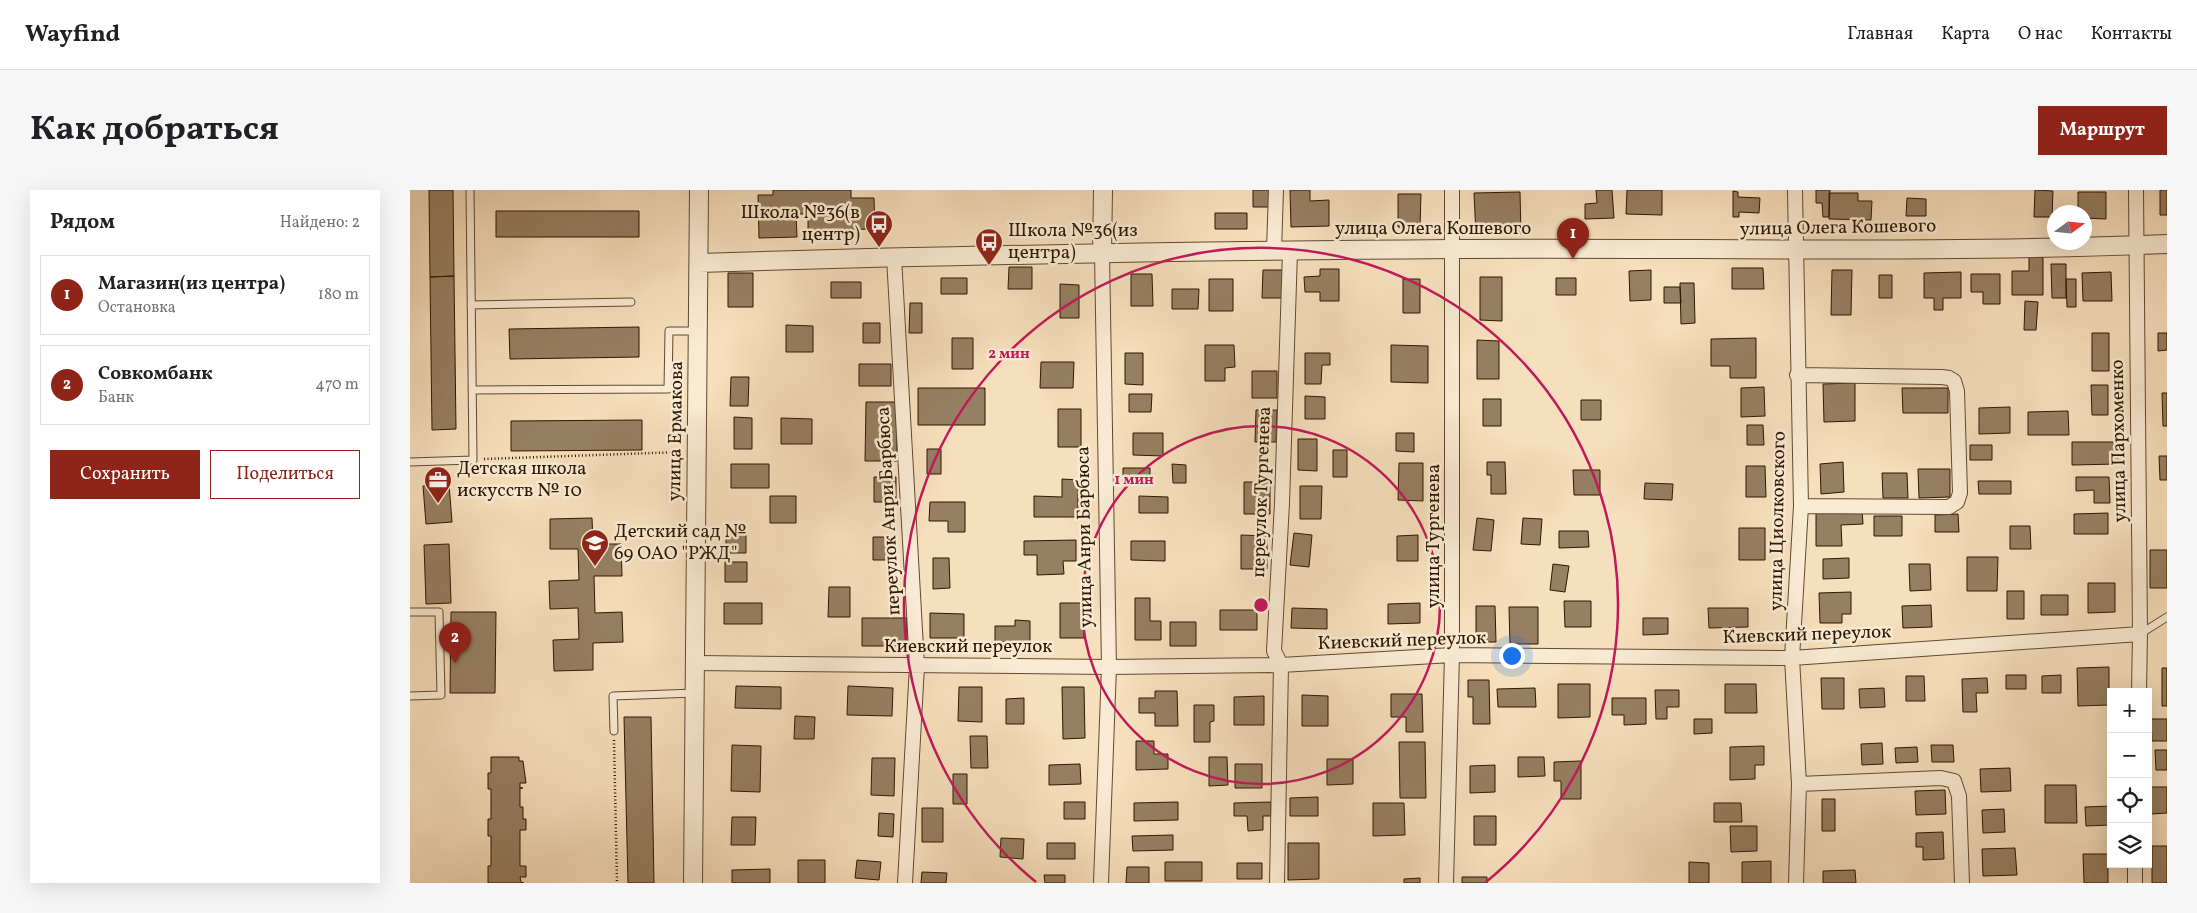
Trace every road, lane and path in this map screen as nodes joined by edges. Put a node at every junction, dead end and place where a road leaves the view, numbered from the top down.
1 (470, 190) edge
2 (698, 190) edge
3 (1103, 190) edge
4 (1276, 190) edge
5 (1452, 190) edge
6 (1795, 190) edge
7 (2136, 190) edge
8 (2167, 244) edge
9 (2136, 246) junction
10 (1453, 249) junction
11 (1796, 250) junction
12 (1282, 251) junction
13 (1102, 253) junction
14 (894, 257) junction
15 (699, 263) junction
16 (631, 302) dead end
17 (471, 305) junction
18 (699, 331) junction
19 (1797, 375) junction
20 (472, 390) junction
21 (698, 452) junction
22 (473, 460) junction
23 (410, 462) edge
24 (1801, 506) junction
25 (410, 612) edge
26 (2167, 617) edge
27 (2140, 634) junction
28 (1452, 655) junction
29 (1792, 658) junction
30 (695, 663) junction
31 (1281, 665) junction
32 (917, 666) junction
33 (1109, 667) junction
34 (2139, 688) edge
35 (695, 693) junction
36 (410, 696) edge
37 (614, 731) joint
38 (1799, 784) junction
39 (2135, 868) edge
40 (617, 883) edge
41 (693, 883) edge
42 (905, 883) edge
43 (1101, 883) edge
44 (1277, 883) edge
45 (1446, 883) edge
46 (1796, 883) edge
47 (1962, 883) edge
48 (2135, 883) edge

1 - 17 lane
2 - 15 street, улица Ермакова
3 - 13 street, улица Анри Барбюса
4 - 12 street, переулок Тургенева
5 - 10 street, улица Тургенева
6 - 11 street, улица Циолковского
7 - 9 street, улица Пархоменко
8 - 9 street, улица Олега Кошевого
9 - 11 street, улица Олега Кошевого
9 - 27 street, улица Пархоменко
10 - 11 street, улица Олега Кошевого
10 - 12 street, улица Олега Кошевого
10 - 28 street, улица Тургенева
11 - 19 street, улица Циолковского
12 - 13 street, улица Олега Кошевого
12 - 31 street, переулок Тургенева
13 - 14 street, улица Олега Кошевого
13 - 33 street, улица Анри Барбюса
14 - 15 street, улица Олега Кошевого
14 - 32 street, переулок Анри Барбюса
15 - 18 street, улица Ермакова
16 - 17 lane
17 - 20 lane
18 - 20 lane
18 - 21 street, улица Ермакова
19 - 24 street, улица Циолковского
19 - 24 street
20 - 22 lane
21 - 22 path
21 - 30 street, улица Ермакова
22 - 23 lane
24 - 29 street, улица Циолковского
25 - 36 lane
26 - 27 lane
27 - 29 street, Киевский переулок
27 - 34 street, улица Пархоменко
28 - 29 street, Киевский переулок
28 - 31 street, Киевский переулок
28 - 45 street, улица Тургенева
29 - 38 street, улица Циолковского
30 - 32 street, Киевский переулок
30 - 35 street, улица Ермакова
31 - 33 street, Киевский переулок
31 - 44 street, переулок Тургенева
32 - 33 street, Киевский переулок
32 - 42 street, переулок Анри Барбюса
33 - 43 street, улица Анри Барбюса
35 - 37 lane
35 - 41 street, улица Ермакова
37 - 40 path
38 - 46 street, улица Циолковского
38 - 47 street
39 - 48 street

